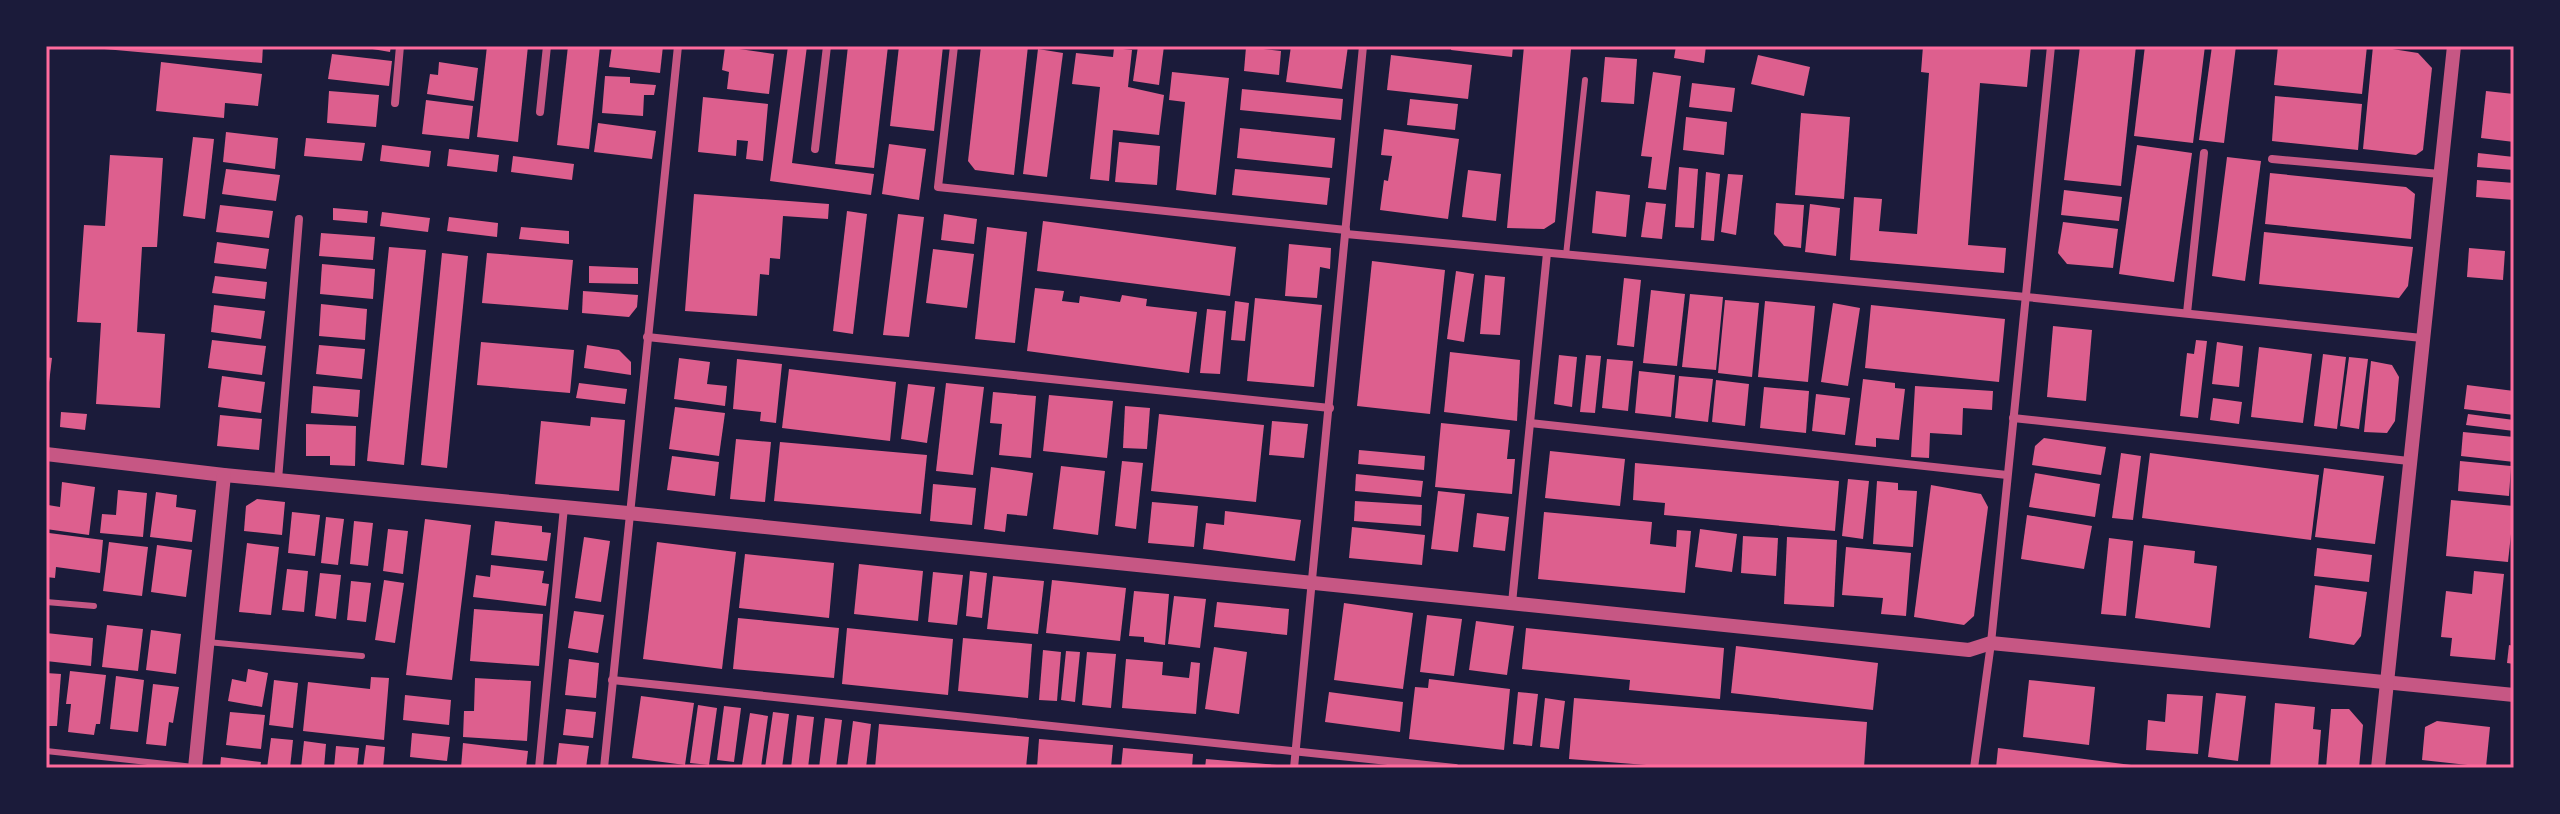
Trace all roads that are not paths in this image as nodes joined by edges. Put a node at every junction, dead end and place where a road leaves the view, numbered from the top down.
1 (400, 46) edge
2 (547, 46) edge
3 (678, 46) edge
4 (827, 46) edge
5 (954, 46) edge
6 (1363, 46) edge
7 (2051, 46) edge
8 (2454, 46) edge
9 (1585, 80) dead end
10 (395, 103) dead end
11 (540, 112) dead end
12 (815, 149) dead end
13 (2204, 153) dead end
14 (2272, 159) dead end
15 (2440, 174) junction
16 (299, 219) dead end
17 (1346, 232) junction
18 (1547, 253) junction
19 (1566, 255) junction
20 (2026, 297) junction
21 (2187, 313) junction
22 (647, 337) junction
23 (2422, 338) junction
24 (1330, 408) junction
25 (2013, 418) junction
26 (1530, 423) junction
27 (46, 454) edge
28 (2409, 461) junction
29 (224, 475) junction
30 (2007, 475) junction
31 (278, 480) junction
32 (564, 507) junction
33 (628, 513) junction
34 (1313, 582) junction
35 (46, 602) edge
36 (1512, 603) junction
37 (94, 606) dead end
38 (207, 642) junction
39 (1991, 643) junction
40 (362, 656) dead end
41 (612, 680) junction
42 (2386, 681) junction
43 (2514, 695) edge
44 (46, 751) edge
45 (1296, 752) junction
46 (195, 767) edge
47 (539, 768) edge
48 (604, 768) edge
49 (1294, 768) edge
50 (1455, 768) edge
51 (1974, 768) edge
52 (2378, 768) edge

1 - 10 street
2 - 11 street
3 - 22 street
4 - 12 street
5 - 17 street
6 - 17 street
7 - 20 street
8 - 15 street
9 - 19 lane
13 - 21 street
14 - 15 street
15 - 23 street
16 - 31 street
17 - 18 street
17 - 24 street
18 - 19 street
18 - 26 street
19 - 20 street
20 - 21 street
20 - 25 street
21 - 23 street
22 - 24 street
22 - 33 street
23 - 28 street
24 - 34 street
25 - 28 street
25 - 30 street
26 - 30 street
26 - 36 street
27 - 29 street
28 - 42 street
29 - 31 street
29 - 38 street
30 - 39 street
31 - 32 street
32 - 33 street
32 - 47 street
33 - 34 street
33 - 41 street
34 - 36 street
34 - 45 street
35 - 37 lane
36 - 39 street
38 - 40 lane
38 - 46 street
39 - 42 street
39 - 51 street
41 - 45 street
41 - 48 street
42 - 43 street
42 - 52 street
44 - 46 lane
45 - 49 street
45 - 50 street

